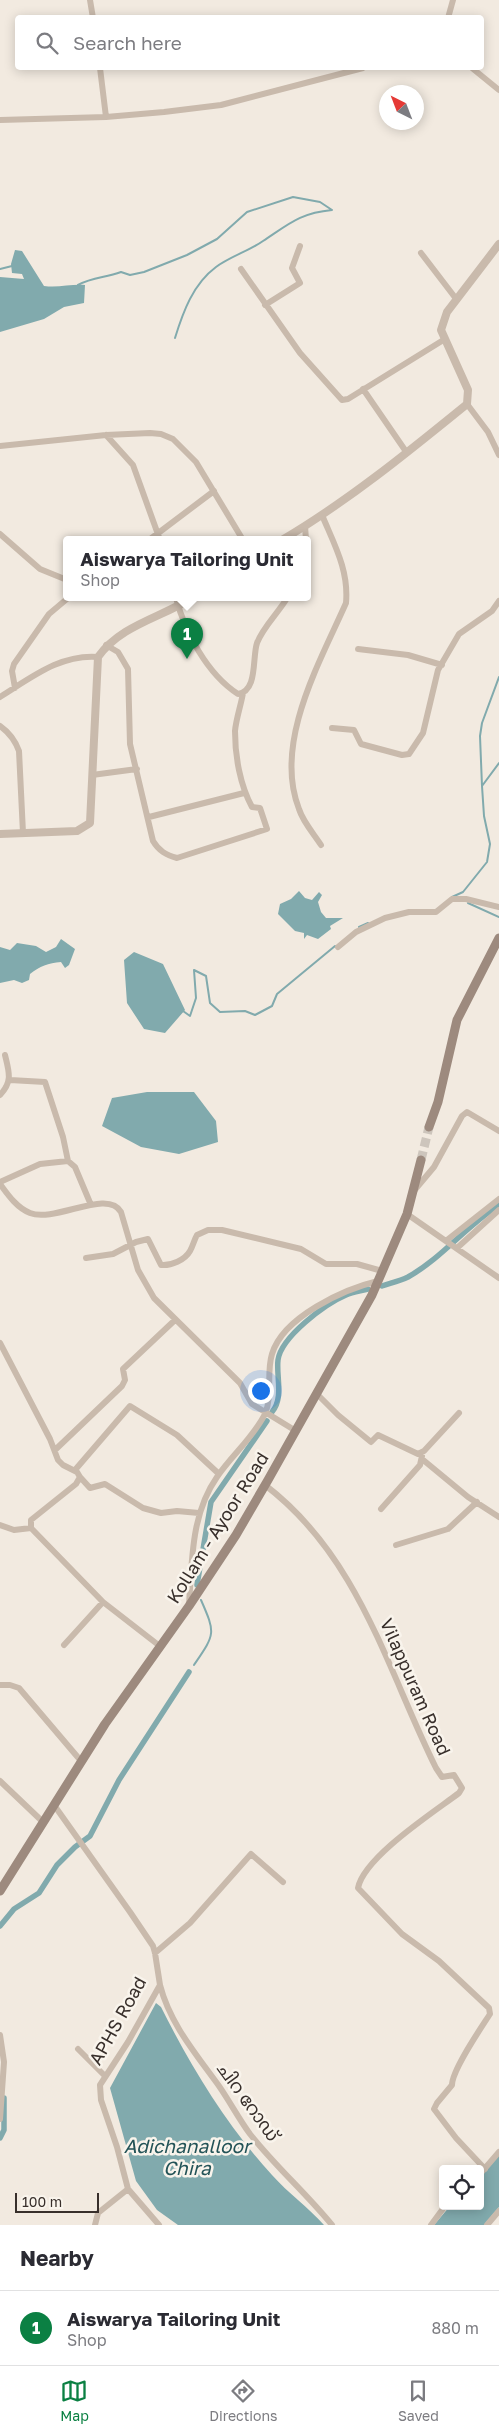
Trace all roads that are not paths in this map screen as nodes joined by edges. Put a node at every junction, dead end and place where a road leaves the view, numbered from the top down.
1 (90, 0) edge
2 (452, 0) edge
3 (92, 15) edge
4 (449, 15) edge
5 (100, 70) edge
6 (356, 70) edge
7 (474, 70) edge
8 (499, 90) edge
9 (106, 117) junction
10 (0, 120) edge
11 (499, 244) edge
12 (300, 246) dead end
13 (421, 253) dead end
14 (241, 269) dead end
15 (457, 300) junction
16 (265, 305) junction
17 (445, 339) junction
18 (363, 389) junction
19 (467, 404) junction
20 (106, 435) junction
21 (0, 446) edge
22 (407, 452) junction
23 (499, 456) edge
24 (214, 491) junction
25 (322, 515) junction
26 (305, 526) junction
27 (0, 534) edge
28 (159, 536) edge
29 (160, 536) edge
30 (241, 536) edge
31 (289, 536) edge
32 (306, 536) edge
33 (63, 578) edge
34 (64, 601) edge
35 (177, 601) edge
36 (187, 601) edge
37 (285, 601) edge
38 (499, 601) edge
39 (178, 606) junction
40 (106, 645) junction
41 (358, 649) dead end
42 (98, 657) junction
43 (442, 665) junction
44 (15, 688) junction
45 (243, 693) junction
46 (0, 697) edge
47 (0, 726) edge
48 (332, 728) dead end
49 (137, 769) junction
50 (92, 775) junction
51 (244, 792) junction
52 (149, 817) junction
53 (0, 834) edge
54 (23, 834) junction
55 (321, 845) dead end
56 (499, 907) edge
57 (499, 938) edge
58 (338, 947) dead end
59 (4, 1055) dead end
60 (10, 1080) junction
61 (0, 1095) edge
62 (429, 1127) tunnel mouth
63 (499, 1131) edge
64 (421, 1160) tunnel mouth
65 (68, 1161) junction
66 (0, 1185) edge
67 (412, 1192) junction
68 (499, 1198) edge
69 (91, 1205) junction
70 (499, 1210) edge
71 (407, 1214) junction
72 (448, 1241) junction
73 (130, 1247) junction
74 (456, 1247) junction
75 (86, 1258) dead end
76 (382, 1271) junction
77 (499, 1278) edge
78 (378, 1281) junction
79 (175, 1320) junction
80 (0, 1343) edge
81 (317, 1394) junction
82 (265, 1413) junction
83 (459, 1414) dead end
84 (296, 1431) junction
85 (55, 1450) junction
86 (422, 1456) junction
87 (75, 1470) junction
88 (219, 1474) junction
89 (80, 1477) junction
90 (265, 1485) junction
91 (477, 1502) junction
92 (381, 1509) dead end
93 (199, 1513) junction
94 (499, 1517) edge
95 (0, 1525) edge
96 (31, 1528) junction
97 (396, 1545) dead end
98 (104, 1602) junction
99 (189, 1606) junction
100 (64, 1645) dead end
101 (161, 1647) junction
102 (0, 1686) edge
103 (81, 1761) junction
104 (0, 1781) edge
105 (54, 1805) junction
106 (43, 1822) junction
107 (283, 1882) dead end
108 (0, 1891) edge
109 (155, 1953) junction
110 (160, 1984) junction
111 (0, 2035) edge
112 (78, 2049) dead end
113 (105, 2076) junction
114 (0, 2119) edge
115 (499, 2152) edge
116 (477, 2165) edge
117 (484, 2169) edge
118 (128, 2189) junction
119 (442, 2210) edge
120 (499, 2210) edge
121 (96, 2225) edge
122 (159, 2225) edge
123 (332, 2225) edge
124 (431, 2225) edge
125 (487, 2225) edge

1 - 3 street
2 - 4 street
5 - 9 street
6 - 9 street
7 - 8 street
9 - 10 street
11 - 15 street
12 - 16 street
13 - 15 street
14 - 16 street
15 - 17 street
16 - 18 street
17 - 18 street
17 - 19 street
18 - 22 street
19 - 22 street
19 - 23 street
20 - 21 street
20 - 24 street
20 - 28 street
22 - 25 street
24 - 29 street
24 - 30 street
25 - 26 street
25 - 55 street
26 - 31 street
26 - 32 street
27 - 33 street
34 - 44 street
35 - 39 street
36 - 39 street
37 - 45 street
38 - 43 street
39 - 40 street
39 - 45 street
40 - 42 street
40 - 49 street
41 - 43 street
42 - 44 street
42 - 50 street
43 - 48 street
44 - 46 street
45 - 51 street
47 - 54 street
49 - 50 street
49 - 52 street
50 - 54 street
51 - 52 street
51 - 52 street
53 - 54 street
56 - 58 street
57 - 62 main road
59 - 60 street
60 - 61 street
60 - 65 street
63 - 67 street
64 - 67 main road, Kollam - Ayoor Road
65 - 66 street
65 - 69 street
66 - 69 street
67 - 71 main road, Kollam - Ayoor Road
68 - 72 street
69 - 73 street
70 - 74 street
71 - 72 street
71 - 76 main road, Kollam - Ayoor Road
72 - 74 street
73 - 75 street
73 - 76 street
73 - 79 street
74 - 77 street
76 - 78 main road, Kollam - Ayoor Road
78 - 81 main road, Kollam - Ayoor Road
78 - 82 street
79 - 82 street
79 - 85 street
80 - 85 street
81 - 84 main road, Kollam - Ayoor Road
81 - 86 street
82 - 84 street
82 - 88 street
83 - 86 street
84 - 90 main road, Kollam - Ayoor Road
85 - 87 street
86 - 91 street
86 - 92 street
87 - 88 street
87 - 89 street
88 - 93 street
89 - 93 street
89 - 96 street
90 - 99 main road, Kollam - Ayoor Road
90 - 116 street, Vilappuram Road
91 - 94 street
91 - 97 street
93 - 99 street
95 - 96 street
96 - 98 street
98 - 100 street
98 - 101 street
99 - 101 main road, Kollam - Ayoor Road
101 - 103 main road, Kollam - Ayoor Road
102 - 103 street
103 - 105 main road, Kollam - Ayoor Road
104 - 106 street
105 - 106 main road, Kollam - Ayoor Road
105 - 109 street, APHS Road
106 - 108 main road, Kollam - Ayoor Road
107 - 109 street
109 - 110 street, APHS Road
110 - 113 street, APHS Road
110 - 123 street, ചിറ റോഡ്
111 - 114 street
112 - 113 street
113 - 118 street, APHS Road
115 - 117 street
118 - 121 street
118 - 122 street
119 - 124 street
120 - 125 street

